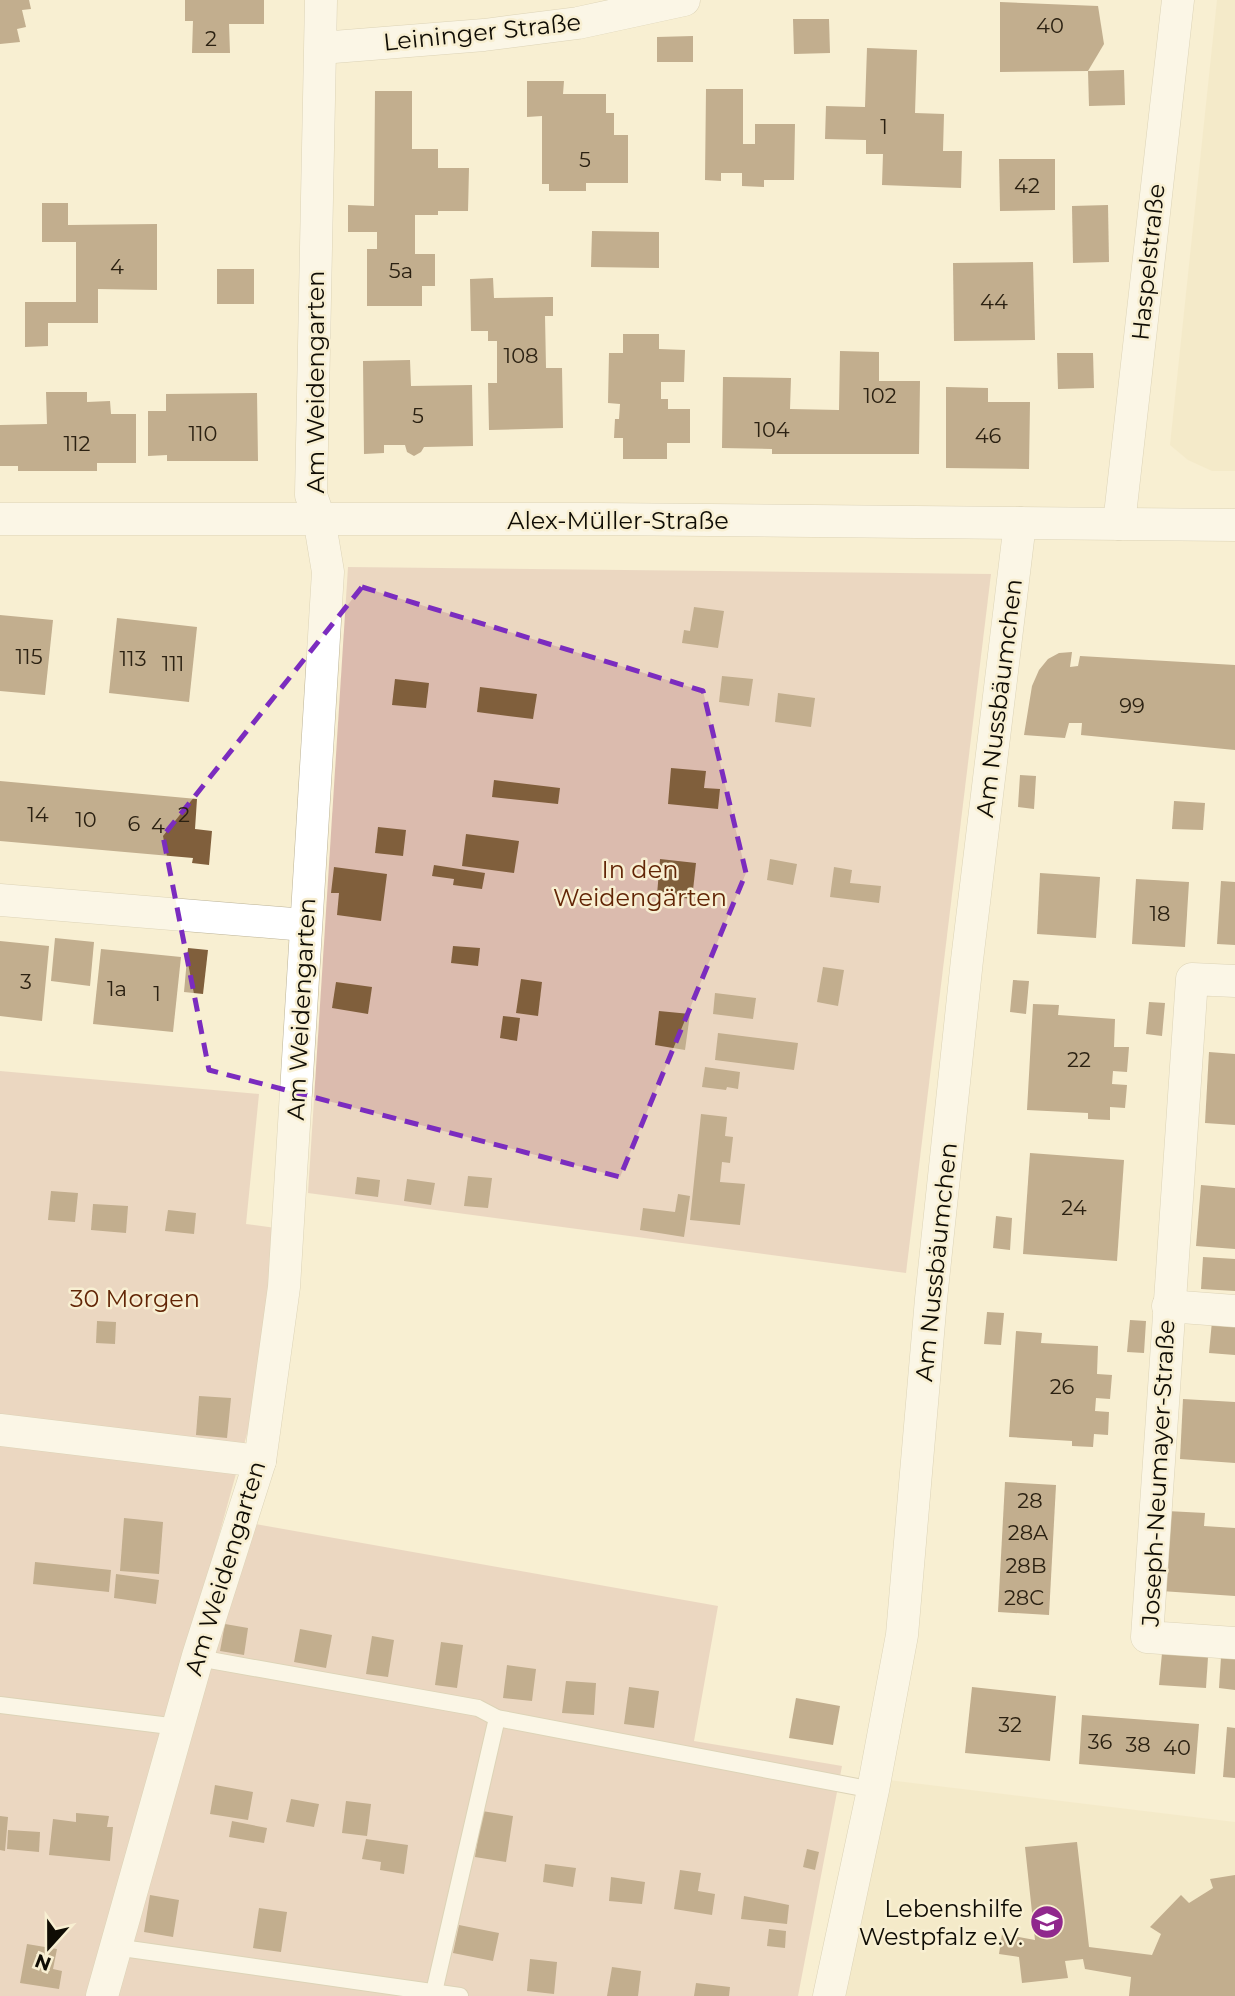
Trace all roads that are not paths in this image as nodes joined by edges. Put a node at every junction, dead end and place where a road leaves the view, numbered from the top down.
1 (321, 0) edge
2 (684, 0) edge
3 (1178, 0) edge
4 (321, 48) junction
5 (0, 519) edge
6 (319, 519) junction
7 (1020, 523) junction
8 (1119, 524) junction
9 (1235, 525) edge
10 (0, 900) edge
11 (305, 925) junction
12 (1235, 981) edge
13 (1168, 1306) junction
14 (1235, 1311) edge
15 (0, 1430) edge
16 (260, 1461) junction
17 (1235, 1643) edge
18 (198, 1656) junction
19 (0, 1705) edge
20 (497, 1718) junction
21 (178, 1727) junction
22 (873, 1790) junction
23 (116, 1947) junction
24 (434, 1992) junction
25 (102, 1996) edge
26 (460, 1996) edge
27 (829, 1996) edge

1 - 4 street, Am Weidengarten
2 - 4 street, Leininger Straße
3 - 8 street, Haspelstraße
4 - 6 street, Am Weidengarten
5 - 6 street, Alex-Müller-Straße
6 - 7 street, Alex-Müller-Straße
6 - 11 street, Am Weidengarten
7 - 8 street, Alex-Müller-Straße
7 - 22 street, Am Nussbäumchen
8 - 9 street, Alex-Müller-Straße
10 - 11 street
11 - 16 street, Am Weidengarten
12 - 13 street, Joseph-Neumayer-Straße
13 - 14 street, Joseph-Neumayer-Straße
13 - 17 street, Joseph-Neumayer-Straße
15 - 16 street
16 - 18 street, Am Weidengarten
18 - 20 lane
18 - 21 street, Am Weidengarten
19 - 21 lane
20 - 22 lane
20 - 24 lane
21 - 23 street, Am Weidengarten
22 - 27 street, Am Nussbäumchen
23 - 24 lane
23 - 25 street, Am Weidengarten
24 - 26 lane

